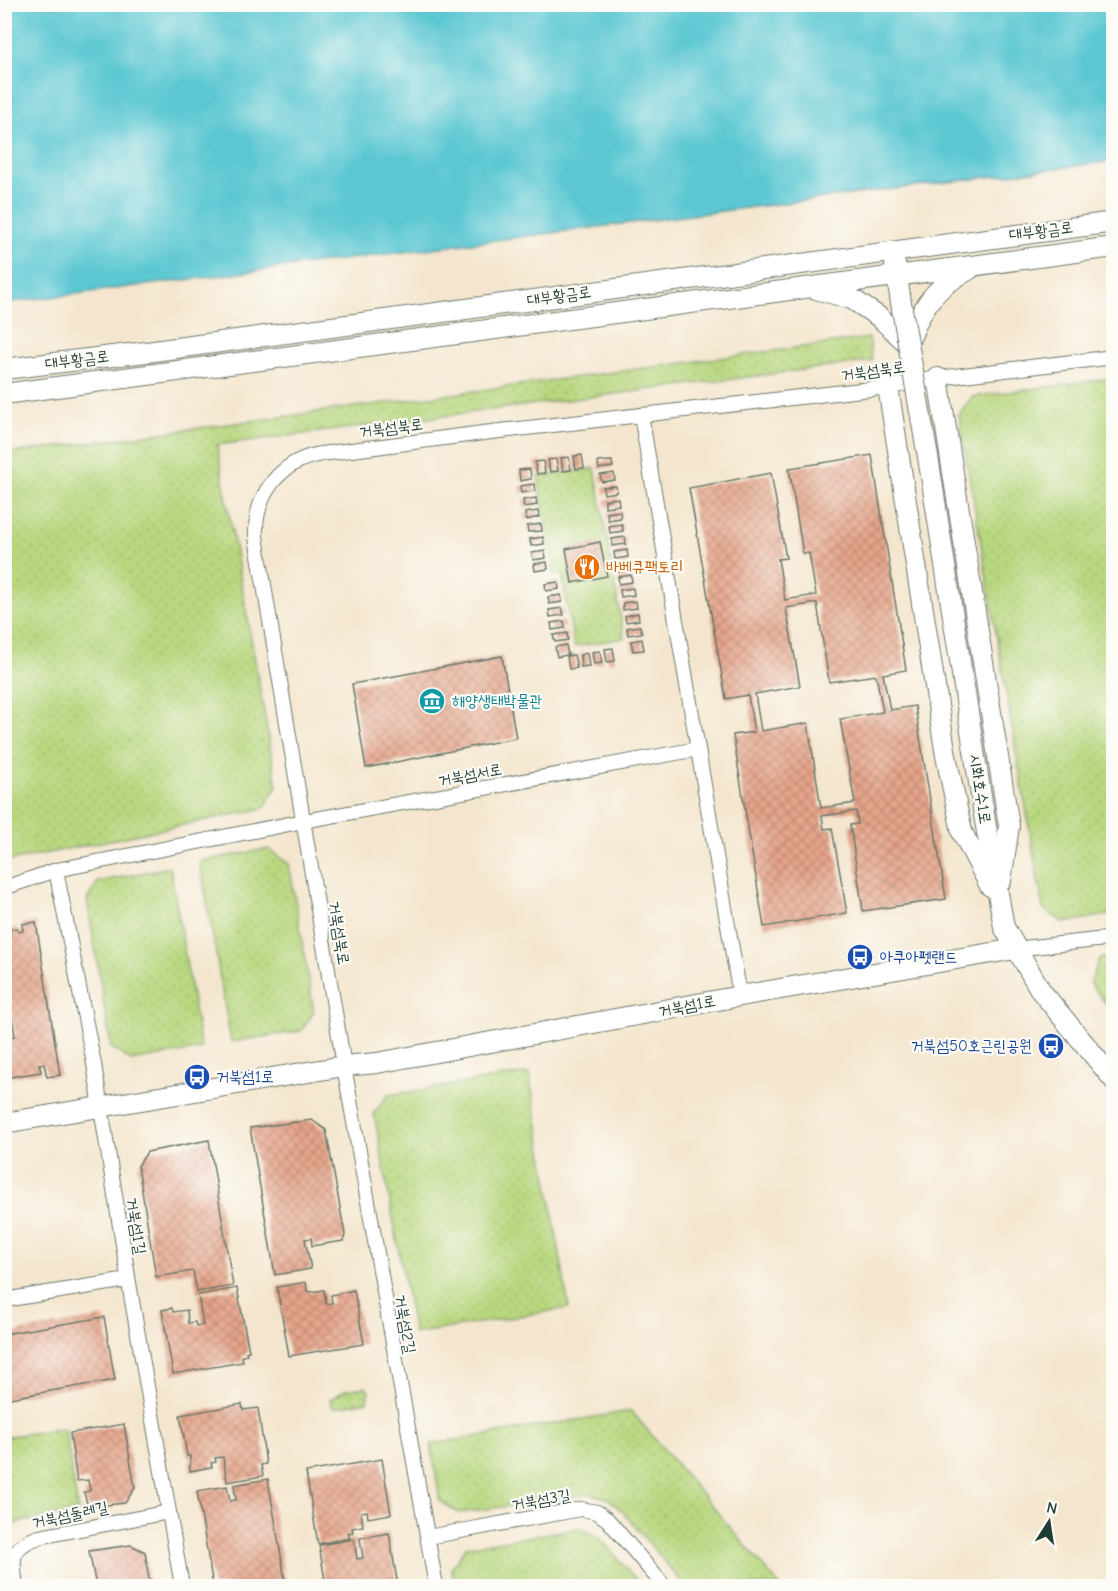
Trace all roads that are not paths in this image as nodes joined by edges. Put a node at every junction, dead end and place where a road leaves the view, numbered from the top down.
1 (1113, 222) edge
2 (1113, 247) edge
3 (893, 250) junction
4 (978, 265) junction
5 (897, 276) junction
6 (807, 286) junction
7 (908, 344) junction
8 (1113, 357) edge
9 (4, 369) edge
10 (938, 378) junction
11 (888, 387) junction
12 (4, 394) edge
13 (641, 415) junction
14 (698, 749) junction
15 (304, 821) junction
16 (56, 870) junction
17 (4, 888) edge
18 (999, 901) junction
19 (1113, 938) edge
20 (1015, 949) junction
21 (740, 996) junction
22 (344, 1066) junction
23 (1113, 1080) edge
24 (100, 1106) junction
25 (4, 1123) edge
26 (128, 1280) junction
27 (4, 1300) edge
28 (169, 1512) junction
29 (428, 1537) junction
30 (16, 1587) edge
31 (182, 1587) edge
32 (436, 1587) edge
33 (664, 1587) edge

1 - 3 main road, 대부황금로
2 - 4 main road, 대부황금로
3 - 5 main road
3 - 9 main road, 대부황금로
4 - 5 main road, 대부황금로
4 - 7 main road
5 - 6 main road, 대부황금로
5 - 7 main road, 시화호수1로, bridge
6 - 7 main road
6 - 12 main road, 대부황금로
7 - 18 main road, 시화호수1로, bridge
8 - 10 street, 거북섬북로
10 - 11 street, 거북섬북로
10 - 18 main road
11 - 13 street, 거북섬북로
11 - 18 main road
13 - 14 street
13 - 15 street, 거북섬북로
14 - 15 street, 거북섬서로
14 - 21 street
15 - 16 street, 거북섬서로
15 - 22 street, 거북섬북로
16 - 17 street, 거북섬서로
16 - 24 street, 거북섬1길
18 - 20 main road, 시화호수1로
19 - 20 street
20 - 21 main road, 거북섬1로
20 - 23 main road, 시화호수1로
21 - 22 main road, 거북섬1로
22 - 24 main road, 거북섬1로
22 - 29 street, 거북섬2길
24 - 25 main road, 거북섬1로
24 - 26 street, 거북섬1길
26 - 27 street
26 - 28 street, 거북섬1길
28 - 30 street, 거북섬둘레길
28 - 31 street, 거북섬1길
29 - 32 street, 거북섬2길
29 - 33 street, 거북섬3길

